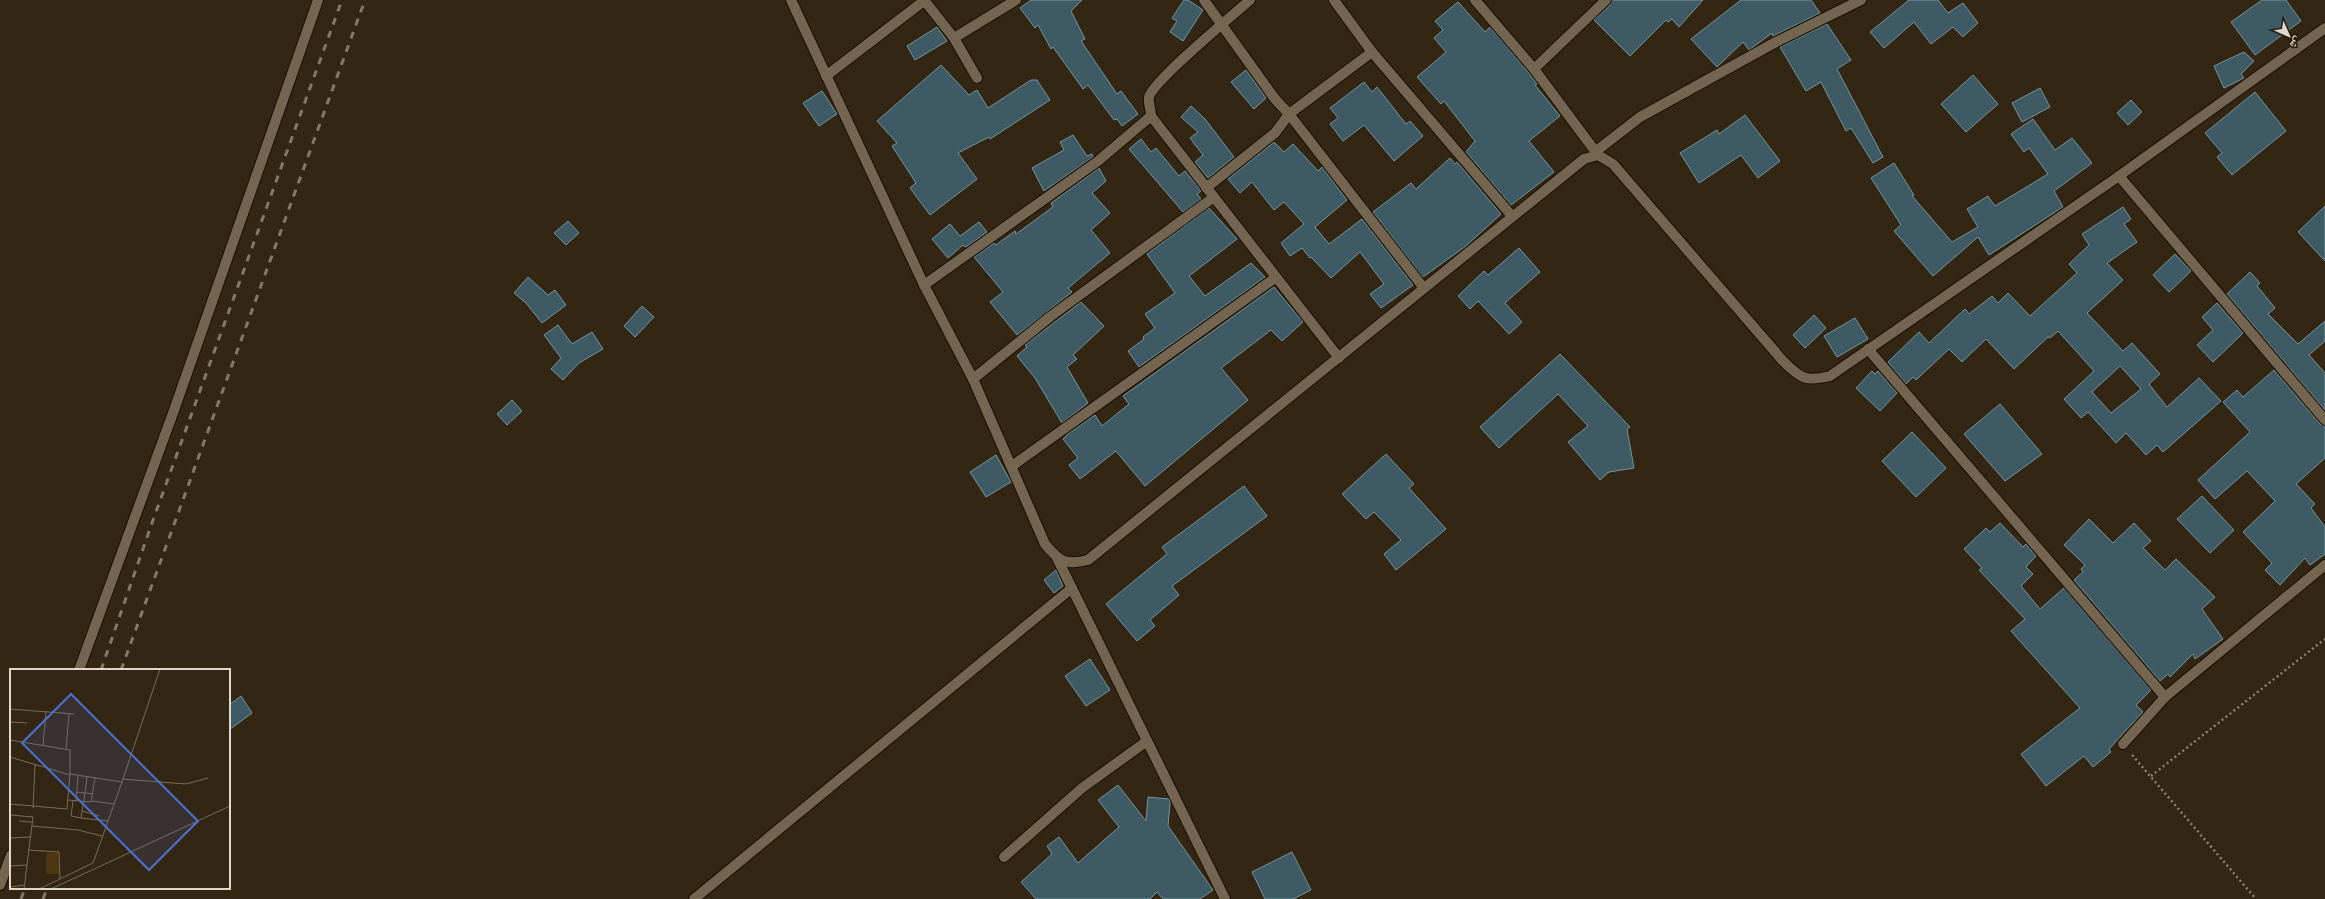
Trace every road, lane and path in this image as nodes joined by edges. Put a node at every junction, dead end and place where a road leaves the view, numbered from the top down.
1 (318, 0) edge
2 (791, 0) edge
3 (924, 0) edge
4 (1016, 0) edge
5 (1204, 0) edge
6 (1250, 0) edge
7 (1334, 0) edge
8 (1475, 0) edge
9 (1606, 0) edge
10 (1861, 0) edge
11 (1221, 24) junction
12 (2325, 28) edge
13 (954, 38) junction
14 (1372, 52) junction
15 (1534, 69) junction
16 (826, 76) junction
17 (977, 78) dead end
18 (1289, 114) junction
19 (1151, 116) junction
20 (1596, 153) junction
21 (2119, 176) junction
22 (1206, 188) junction
23 (1214, 197) junction
24 (1512, 216) junction
25 (1275, 278) junction
26 (924, 285) junction
27 (1424, 287) junction
28 (1868, 349) junction
29 (1339, 358) junction
30 (973, 379) junction
31 (2325, 420) edge
32 (1012, 466) junction
33 (1057, 558) junction
34 (2325, 565) edge
35 (1072, 588) junction
36 (2325, 639) edge
37 (79, 669) edge
38 (2164, 697) junction
39 (1147, 741) junction
40 (2123, 744) joint
41 (2150, 776) junction
42 (1004, 857) dead end
43 (10, 858) edge
44 (0, 885) edge
45 (1223, 898) edge
46 (694, 899) edge
47 (2256, 899) edge

1 - 37 street
2 - 16 street
3 - 13 street
3 - 16 street
4 - 13 street
5 - 11 street
6 - 11 street
7 - 14 street
8 - 15 street
9 - 15 street
10 - 20 street
11 - 18 street
11 - 19 street
12 - 21 street
13 - 17 street
14 - 18 street
14 - 24 street
15 - 20 street
16 - 26 street
18 - 22 street
18 - 27 street
19 - 22 street
19 - 26 street
20 - 24 street
20 - 28 street
21 - 28 street
21 - 31 street
22 - 23 street
23 - 25 street
23 - 30 street
24 - 27 street
25 - 29 street
25 - 32 street
26 - 30 street
27 - 29 street
28 - 38 street
29 - 33 street
30 - 32 street
32 - 33 street
33 - 35 street
34 - 38 street
35 - 39 street
35 - 46 street
36 - 41 path
38 - 40 street
39 - 42 street
39 - 45 street
40 - 41 path
41 - 47 path
43 - 44 street

